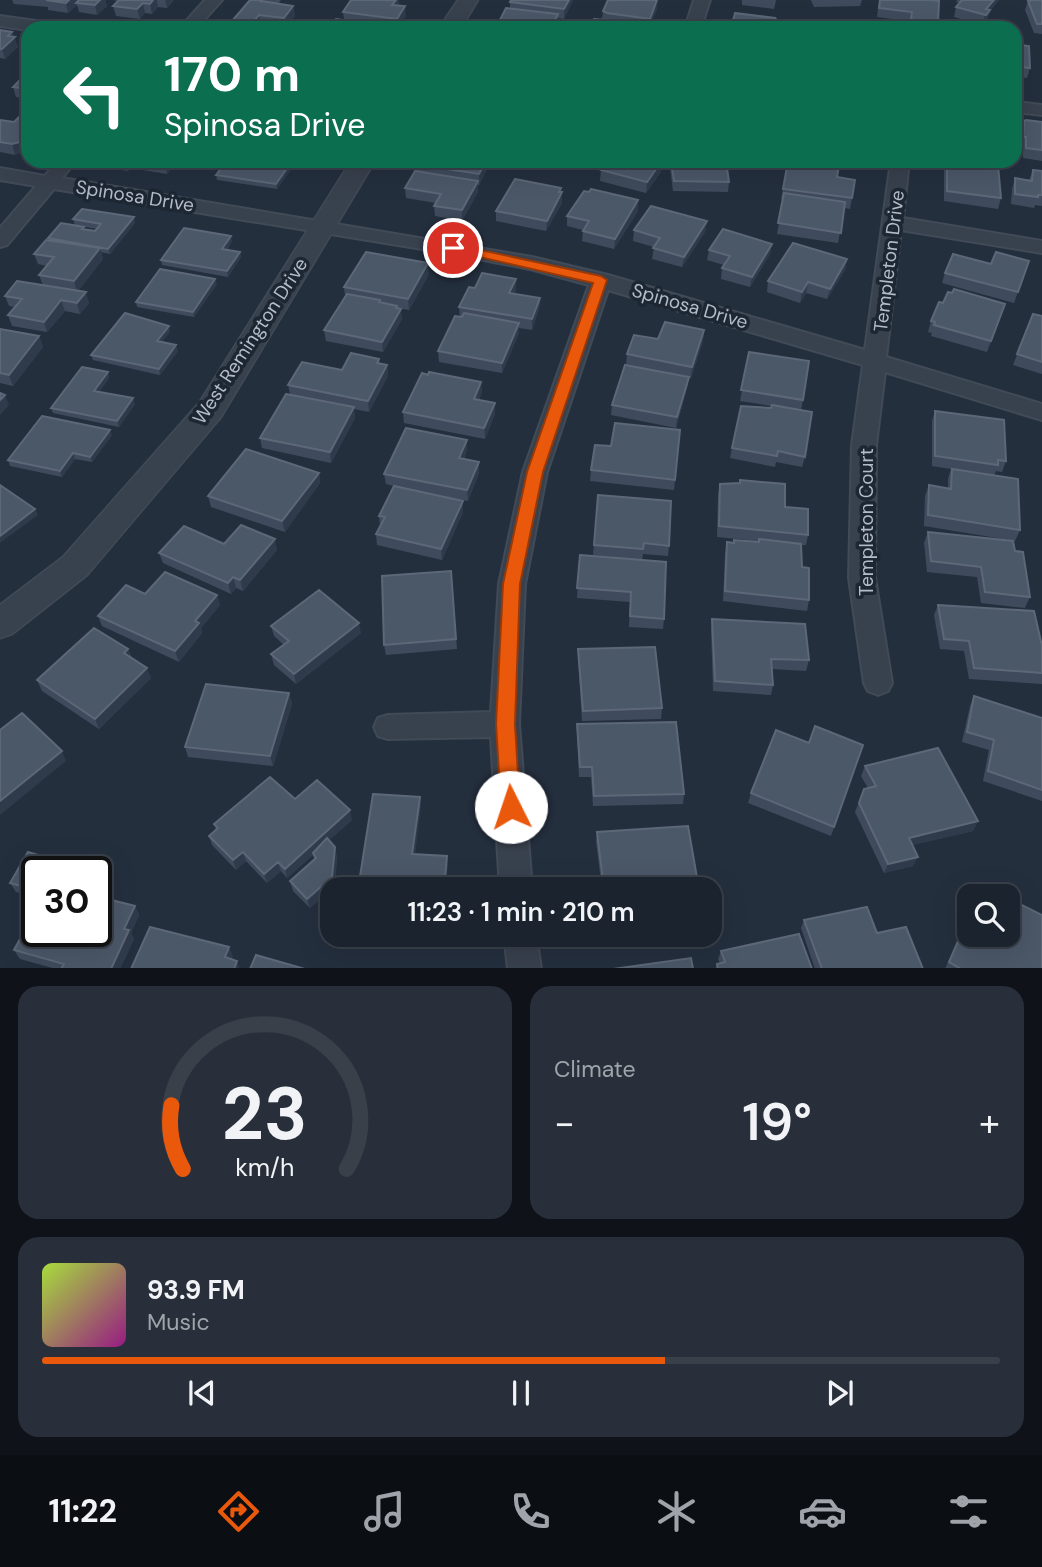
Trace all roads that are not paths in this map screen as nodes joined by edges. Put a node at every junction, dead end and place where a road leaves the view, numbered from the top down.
1 (214, 0) edge
2 (468, 0) edge
3 (702, 0) edge
4 (0, 20) edge
5 (194, 21) edge
6 (454, 21) edge
7 (695, 21) edge
8 (21, 23) edge
9 (1022, 108) edge
10 (1042, 110) edge
11 (60, 168) edge
12 (359, 168) edge
13 (899, 168) edge
14 (0, 174) edge
15 (48, 181) junction
16 (894, 223) junction
17 (323, 227) junction
18 (0, 241) edge
19 (1042, 247) edge
20 (601, 280) junction
21 (877, 360) junction
22 (1042, 412) edge
23 (0, 624) edge
24 (878, 683) dead end
25 (505, 724) junction
26 (388, 727) dead end
27 (515, 877) edge
28 (522, 947) edge
29 (525, 968) edge

1 - 5 street
2 - 6 street
3 - 7 street
4 - 8 street
9 - 10 street
11 - 15 street
12 - 17 street, West Remington Drive
13 - 16 street, Templeton Drive
14 - 15 street, Spinosa Drive
15 - 17 street, Spinosa Drive
15 - 18 street
16 - 19 street
16 - 21 street, Templeton Drive
17 - 20 street, Spinosa Drive
17 - 23 street, West Remington Drive
20 - 21 street, Spinosa Drive
20 - 25 street
21 - 22 street, Spinosa Drive
21 - 24 street, Templeton Court
25 - 26 street
25 - 27 street
28 - 29 street

